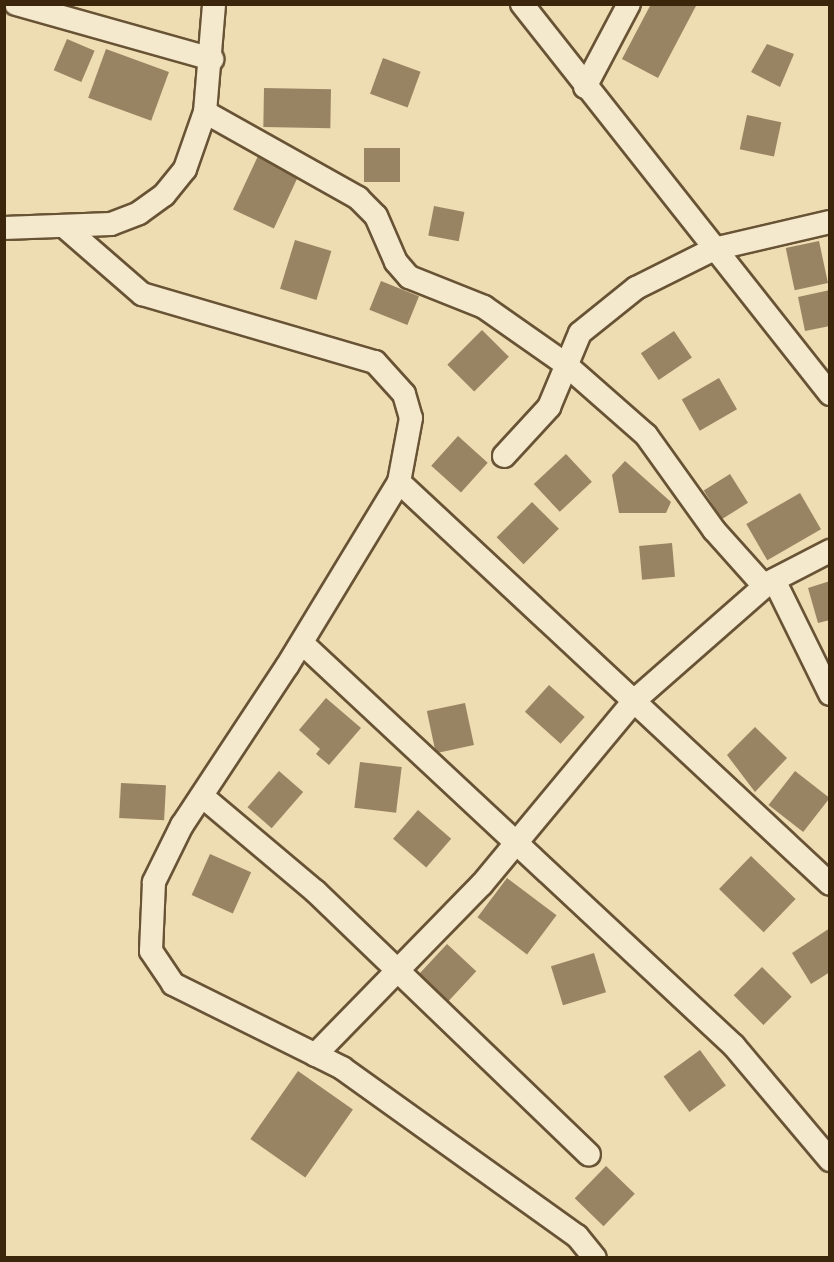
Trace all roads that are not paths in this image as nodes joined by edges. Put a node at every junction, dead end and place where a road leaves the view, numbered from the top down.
1 (16, 4) edge
2 (214, 4) edge
3 (522, 4) edge
4 (629, 4) edge
5 (213, 59) junction
6 (585, 87) junction
7 (205, 112) junction
8 (830, 222) edge
9 (4, 228) edge
10 (66, 228) junction
11 (714, 249) junction
12 (564, 363) junction
13 (830, 394) edge
14 (504, 456) dead end
15 (399, 482) junction
16 (830, 551) edge
17 (769, 583) junction
18 (302, 643) junction
19 (830, 694) edge
20 (635, 700) junction
21 (202, 796) junction
22 (515, 844) junction
23 (830, 884) edge
24 (394, 970) junction
25 (315, 1055) junction
26 (589, 1155) dead end
27 (830, 1160) edge
28 (595, 1257) edge

1 - 5 street
2 - 5 street
3 - 6 street
4 - 6 street
5 - 7 street
6 - 11 street
7 - 10 street
7 - 12 street
8 - 11 street
9 - 10 street
10 - 15 street
11 - 12 street
11 - 13 street
12 - 14 street
12 - 17 street
15 - 18 street
15 - 20 street
16 - 17 street
17 - 19 street
17 - 20 street
18 - 21 street
18 - 22 street
20 - 22 street
20 - 23 street
21 - 24 street
21 - 25 street
22 - 24 street
22 - 27 street
24 - 25 street
24 - 26 street
25 - 28 street

